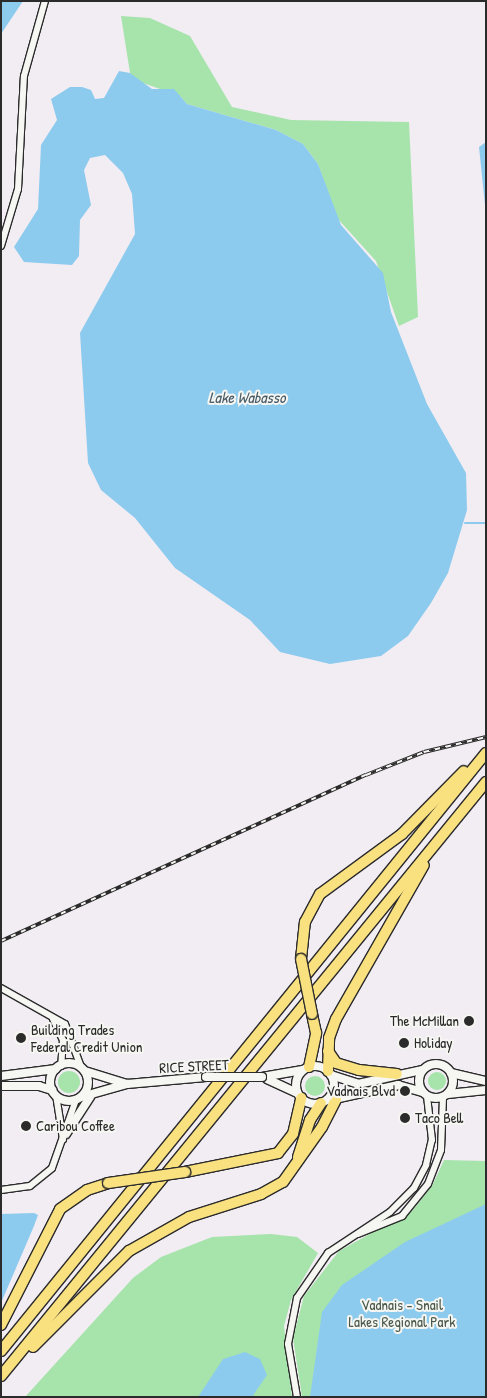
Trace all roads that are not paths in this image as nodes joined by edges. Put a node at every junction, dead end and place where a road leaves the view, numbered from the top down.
1 (46, 1) edge
2 (1, 246) edge
3 (486, 753) edge
4 (486, 782) edge
5 (439, 839) junction
6 (1, 988) edge
7 (53, 1018) junction
8 (328, 1051) junction
9 (58, 1067) junction
10 (83, 1069) junction
11 (306, 1069) junction
12 (422, 1070) junction
13 (330, 1073) junction
14 (452, 1073) junction
15 (397, 1074) junction
16 (1, 1076) edge
17 (262, 1077) junction
18 (486, 1081) edge
19 (127, 1084) junction
20 (1, 1086) edge
21 (486, 1090) edge
22 (54, 1093) junction
23 (424, 1094) junction
24 (299, 1096) junction
25 (446, 1096) junction
26 (90, 1097) junction
27 (79, 1098) junction
28 (328, 1101) junction
29 (64, 1137) junction
30 (276, 1185) junction
31 (1, 1190) edge
32 (352, 1236) junction
33 (1, 1325) edge
34 (1, 1351) edge
35 (1, 1376) edge
36 (1, 1380) edge
37 (297, 1397) edge

1 - 2 street
3 - 11 highway, bridge
3 - 34 highway
4 - 5 highway
5 - 8 highway
5 - 35 highway
6 - 7 street
7 - 9 street
7 - 10 street
8 - 13 highway
8 - 15 highway
9 - 10 main road
9 - 16 main road
9 - 22 main road
10 - 19 main road, RICE STREET
10 - 27 main road
11 - 13 main road
11 - 17 main road, RICE STREET
11 - 24 main road
12 - 14 main road
12 - 15 main road
12 - 23 main road
13 - 15 main road
13 - 28 main road
14 - 18 main road
14 - 25 main road
17 - 19 main road, RICE STREET, bridge
17 - 24 main road, RICE STREET
19 - 26 main road, RICE STREET
20 - 22 main road
21 - 25 main road
22 - 27 main road
22 - 29 street
23 - 25 main road
23 - 28 main road
23 - 32 street
24 - 28 main road
24 - 33 highway, bridge
25 - 32 street
26 - 27 main road, RICE STREET
26 - 29 main road
27 - 29 street
28 - 30 highway
28 - 30 highway
29 - 31 street
30 - 36 highway
32 - 37 street

